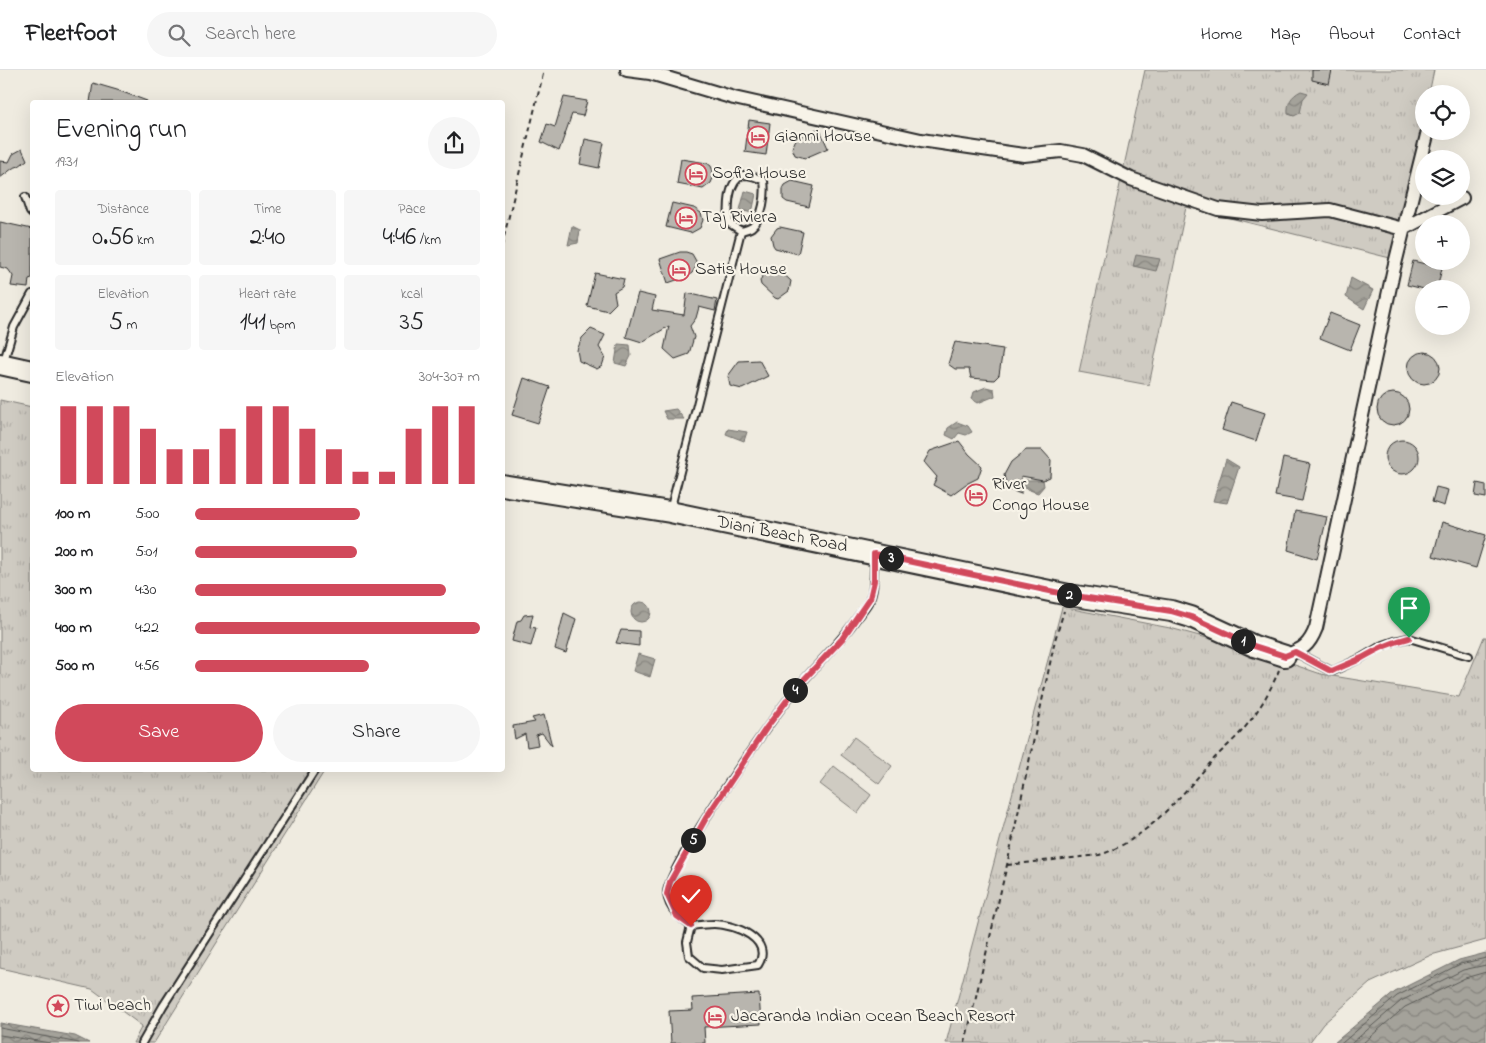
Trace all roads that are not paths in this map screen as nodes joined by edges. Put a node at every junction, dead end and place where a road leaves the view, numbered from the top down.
1 (627, 70) edge
2 (1426, 140) edge
3 (25, 197) dead end
4 (1449, 205) edge
5 (30, 212) edge
6 (1404, 229) junction
7 (741, 231) junction
8 (30, 298) edge
9 (1, 365) edge
10 (30, 371) edge
11 (505, 486) edge
12 (670, 512) junction
13 (874, 554) junction
14 (1290, 654) junction
15 (1469, 656) dead end
16 (313, 772) edge
17 (691, 926) junction
18 (142, 1043) edge

1 - 6 street
2 - 6 street
3 - 5 lane
4 - 6 street
6 - 14 street
7 - 7 lane
7 - 12 lane
8 - 9 lane
9 - 10 main road
11 - 12 main road, Diani Beach Road
12 - 13 main road, Diani Beach Road
13 - 14 main road, Diani Beach Road
13 - 17 lane
14 - 15 lane
16 - 18 lane
17 - 17 lane

